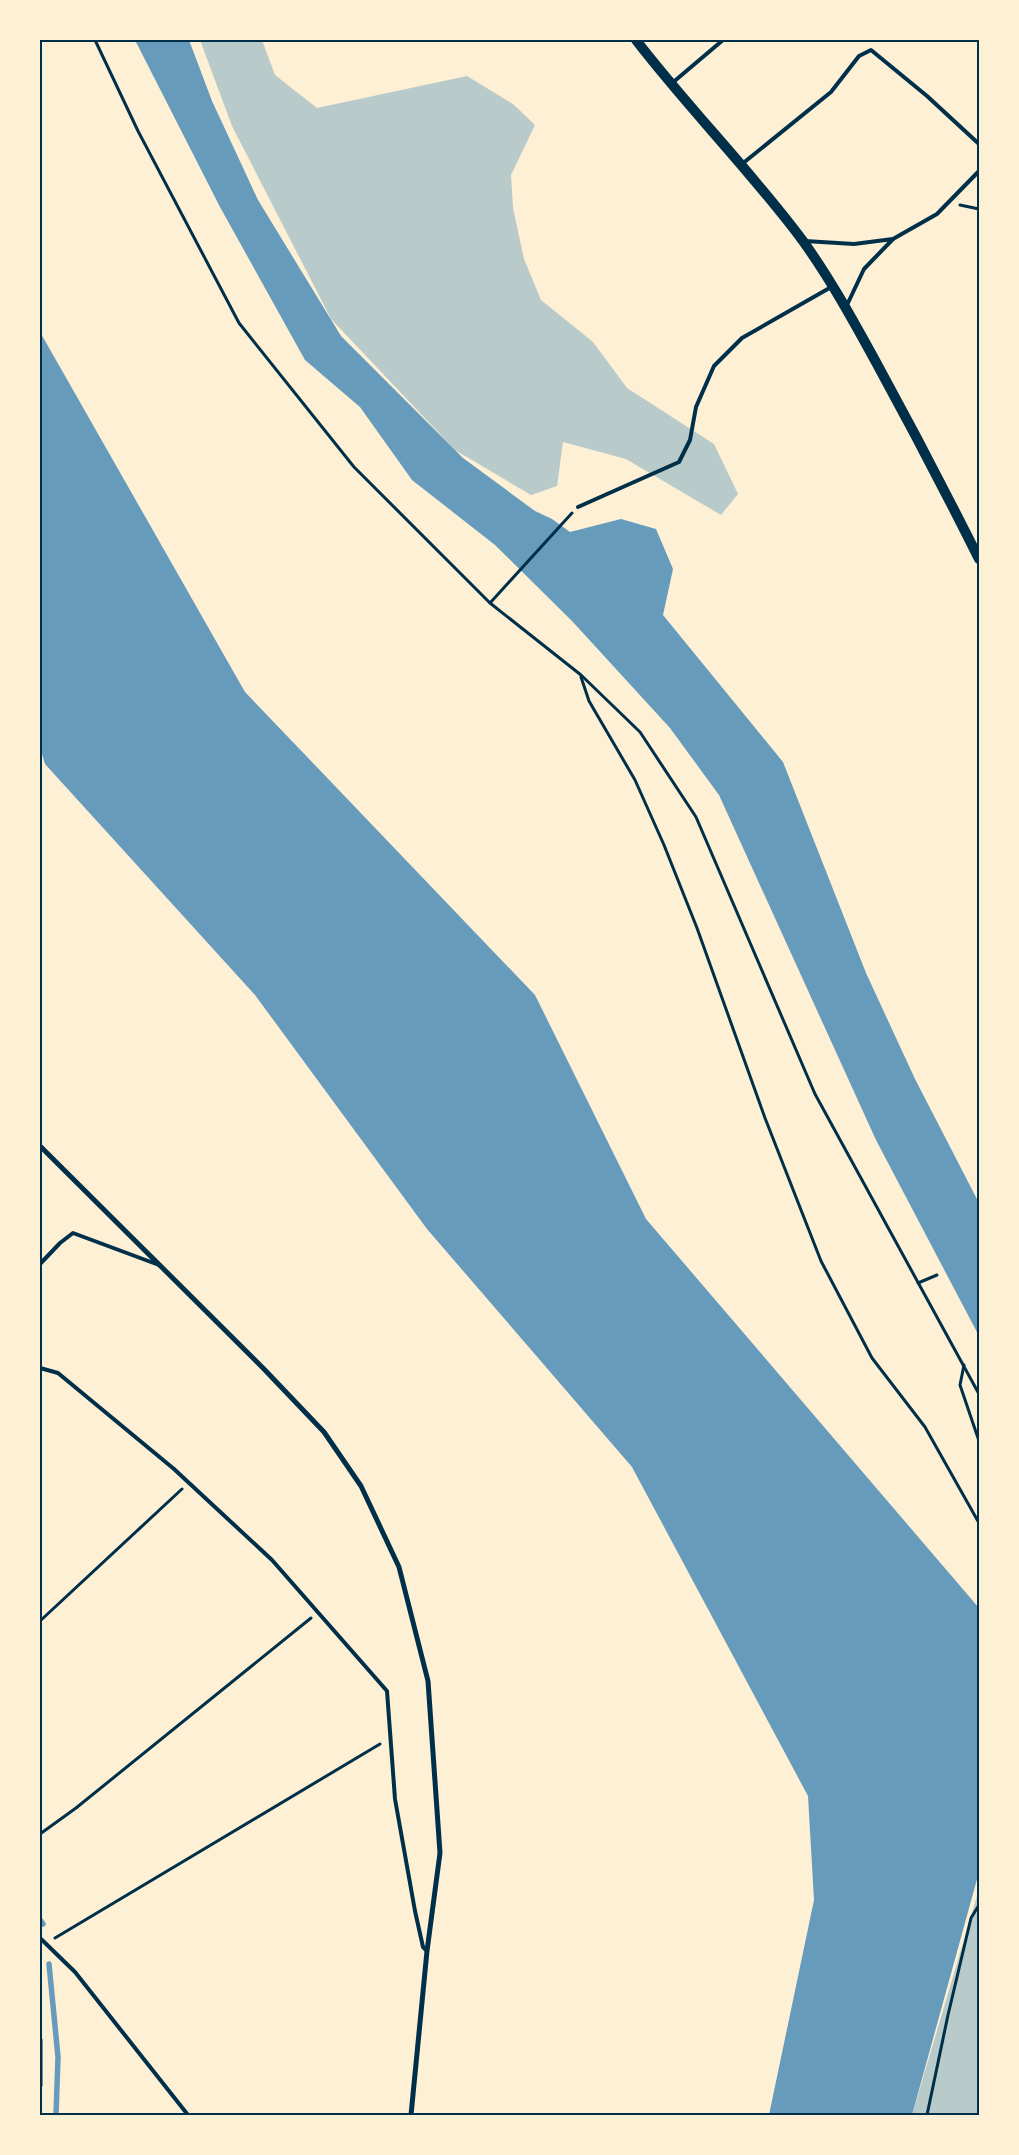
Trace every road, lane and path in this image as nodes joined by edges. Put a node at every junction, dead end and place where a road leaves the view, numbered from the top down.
1 (94, 40) edge
2 (636, 40) edge
3 (723, 40) edge
4 (670, 85) junction
5 (979, 144) edge
6 (740, 165) junction
7 (979, 171) edge
8 (893, 239) junction
9 (802, 241) junction
10 (833, 286) junction
11 (846, 308) junction
12 (578, 507) dead end
13 (565, 521) dead end
14 (979, 559) edge
15 (490, 603) junction
16 (580, 675) junction
17 (40, 1146) edge
18 (40, 1264) edge
19 (159, 1265) junction
20 (937, 1275) dead end
21 (918, 1283) junction
22 (964, 1366) junction
23 (40, 1368) edge
24 (979, 1394) edge
25 (979, 1441) edge
26 (190, 1482) junction
27 (979, 1523) edge
28 (319, 1613) junction
29 (40, 1621) edge
30 (392, 1737) junction
31 (40, 1834) edge
32 (979, 1905) edge
33 (40, 1938) edge
34 (46, 1944) junction
35 (427, 1951) junction
36 (40, 2040) edge
37 (40, 2085) edge
38 (188, 2115) edge
39 (411, 2115) edge
40 (927, 2115) edge

1 - 15 path
2 - 4 main road
3 - 4 lane
4 - 6 main road
5 - 6 lane
6 - 9 main road
7 - 8 lane
8 - 9 lane
8 - 11 lane
9 - 10 main road
10 - 11 main road
10 - 12 lane
11 - 14 main road
13 - 15 path
15 - 16 path
16 - 21 path
16 - 27 path
17 - 19 street
18 - 19 lane
19 - 35 street
20 - 21 path
21 - 22 path
22 - 24 path
22 - 25 path
23 - 26 lane
26 - 28 lane
26 - 29 path
28 - 30 lane
28 - 31 path
30 - 34 path
30 - 35 lane
32 - 40 path
33 - 34 lane
34 - 38 lane
35 - 39 street
36 - 37 street

